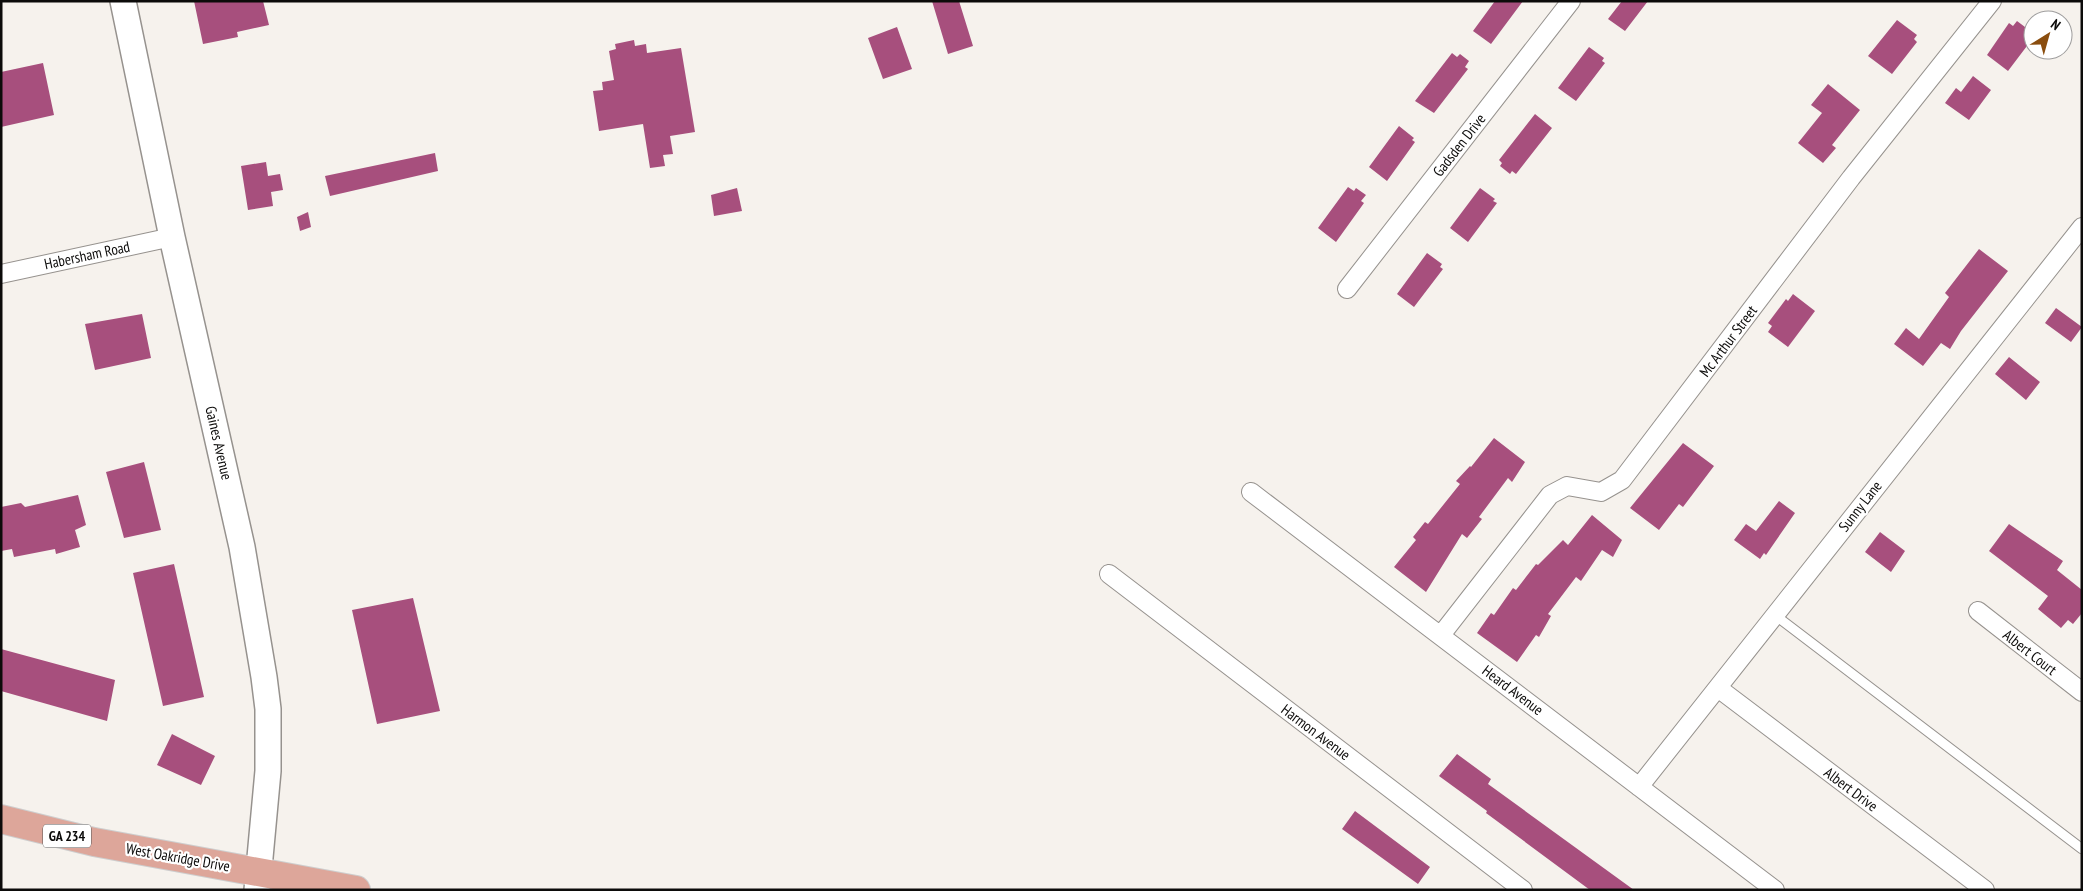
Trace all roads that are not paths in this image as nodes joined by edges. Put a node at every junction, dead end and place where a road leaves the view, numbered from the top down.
1 (123, 1) edge
2 (1570, 1) edge
3 (1992, 1) edge
4 (2082, 227) edge
5 (172, 237) junction
6 (1, 274) edge
7 (1348, 289) dead end
8 (1251, 492) dead end
9 (1109, 574) dead end
10 (1978, 611) dead end
11 (1775, 615) junction
12 (1441, 635) junction
13 (1718, 688) junction
14 (2082, 692) edge
15 (1639, 787) junction
16 (1, 819) edge
17 (2082, 849) edge
18 (258, 880) edge
19 (356, 890) edge
20 (1523, 890) edge
21 (1775, 890) edge
22 (1985, 890) edge

1 - 5 street, Gaines Avenue
2 - 7 street, Gadsden Drive
3 - 12 street, Mc Arthur Street
4 - 11 street, Sunny Lane
5 - 6 street, Habersham Road
5 - 18 street, Gaines Avenue
8 - 12 street, Heard Avenue
9 - 20 street, Harmon Avenue
10 - 14 street, Albert Court
11 - 13 street, Sunny Lane
11 - 17 lane
12 - 15 street, Heard Avenue
13 - 15 street, Sunny Lane
13 - 22 street, Albert Drive
15 - 21 street, Heard Avenue
16 - 18 main road, West Oakridge Drive / GA 234
18 - 19 main road, West Oakridge Drive / GA 234

